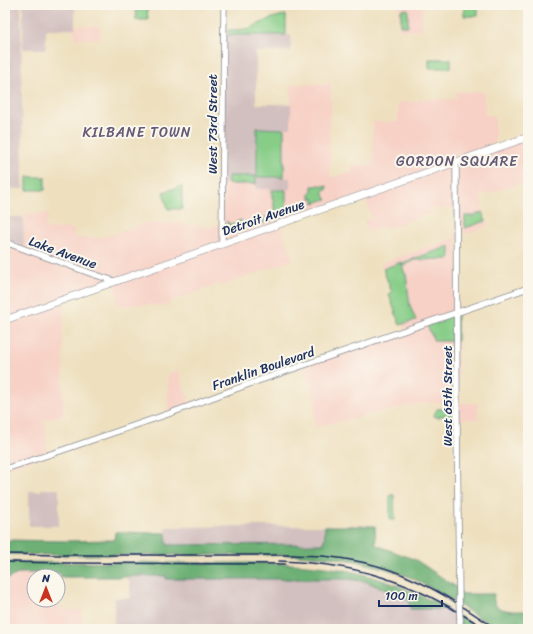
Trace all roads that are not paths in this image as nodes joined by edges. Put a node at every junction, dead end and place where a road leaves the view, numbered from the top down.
1 (224, 5) edge
2 (528, 137) edge
3 (456, 162) junction
4 (5, 242) edge
5 (222, 244) junction
6 (114, 281) junction
7 (528, 288) edge
8 (457, 313) junction
9 (5, 320) edge
10 (5, 469) edge
11 (460, 629) edge

1 - 5 street, West 73rd Street
2 - 3 main road, Detroit Avenue
3 - 5 main road, Detroit Avenue
3 - 8 street, West 65th Street
4 - 6 street, Lake Avenue
5 - 6 main road, Detroit Avenue
6 - 9 main road, Detroit Avenue
7 - 8 street, Franklin Boulevard
8 - 10 street, Franklin Boulevard
8 - 11 street, West 65th Street, bridge

